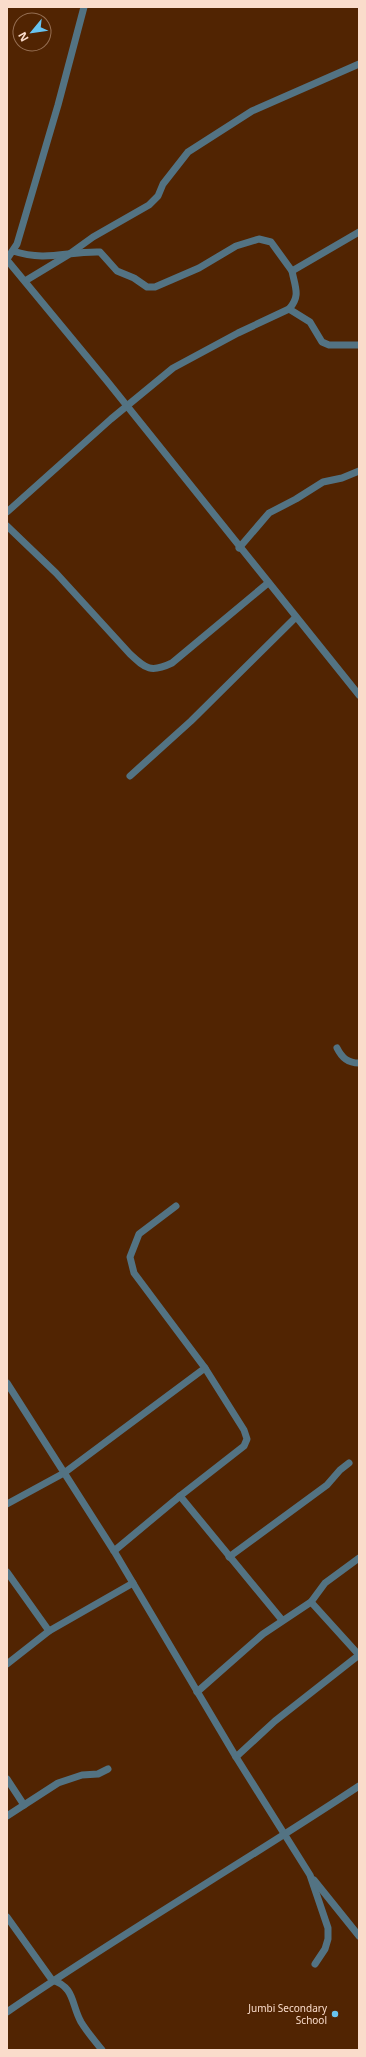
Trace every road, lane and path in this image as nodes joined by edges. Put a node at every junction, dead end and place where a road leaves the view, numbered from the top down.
1 (84, 7) edge
2 (359, 64) edge
3 (359, 232) edge
4 (12, 251) junction
5 (68, 255) junction
6 (7, 260) edge
7 (292, 271) junction
8 (25, 281) junction
9 (289, 309) junction
10 (359, 345) edge
11 (126, 406) junction
12 (359, 471) edge
13 (7, 512) edge
14 (7, 526) edge
15 (240, 548) junction
16 (268, 582) junction
17 (295, 618) junction
18 (359, 696) edge
19 (130, 776) dead end
20 (337, 1048) dead end
21 (359, 1063) edge
22 (176, 1206) dead end
23 (204, 1368) junction
24 (7, 1383) edge
25 (349, 1463) dead end
26 (64, 1473) junction
27 (180, 1496) junction
28 (7, 1504) edge
29 (114, 1551) junction
30 (229, 1557) junction
31 (359, 1558) edge
32 (7, 1572) edge
33 (133, 1583) junction
34 (311, 1602) junction
35 (282, 1620) junction
36 (49, 1631) junction
37 (359, 1655) edge
38 (7, 1664) edge
39 (197, 1692) junction
40 (236, 1757) junction
41 (108, 1769) dead end
42 (7, 1779) edge
43 (359, 1786) edge
44 (24, 1805) junction
45 (7, 1816) edge
46 (285, 1835) junction
47 (310, 1875) junction
48 (7, 1917) edge
49 (359, 1936) edge
50 (316, 1964) dead end
51 (52, 1980) junction
52 (7, 2012) edge
53 (102, 2050) edge

1 - 4 street
2 - 5 street
3 - 7 street
4 - 5 street
4 - 6 street
5 - 7 street
5 - 8 street
6 - 8 street
7 - 9 street
8 - 11 street
9 - 10 street
9 - 11 street
11 - 13 street
11 - 15 street
12 - 15 street
14 - 16 street
15 - 16 street
16 - 17 street
17 - 18 street
17 - 19 street
20 - 21 street
22 - 23 street
23 - 26 street
23 - 27 street
24 - 26 street
25 - 30 street
26 - 28 street
26 - 29 street
27 - 29 street
27 - 30 street
29 - 33 street
30 - 35 street
31 - 34 street
32 - 36 street
33 - 36 street
33 - 39 street
34 - 35 street
34 - 37 street
35 - 39 street
36 - 38 street
37 - 40 street
39 - 40 street
40 - 46 street
41 - 44 street
42 - 44 street
43 - 46 street
44 - 45 street
46 - 47 street
46 - 51 street
47 - 49 street
47 - 50 street
48 - 51 street
51 - 52 street
51 - 53 street

